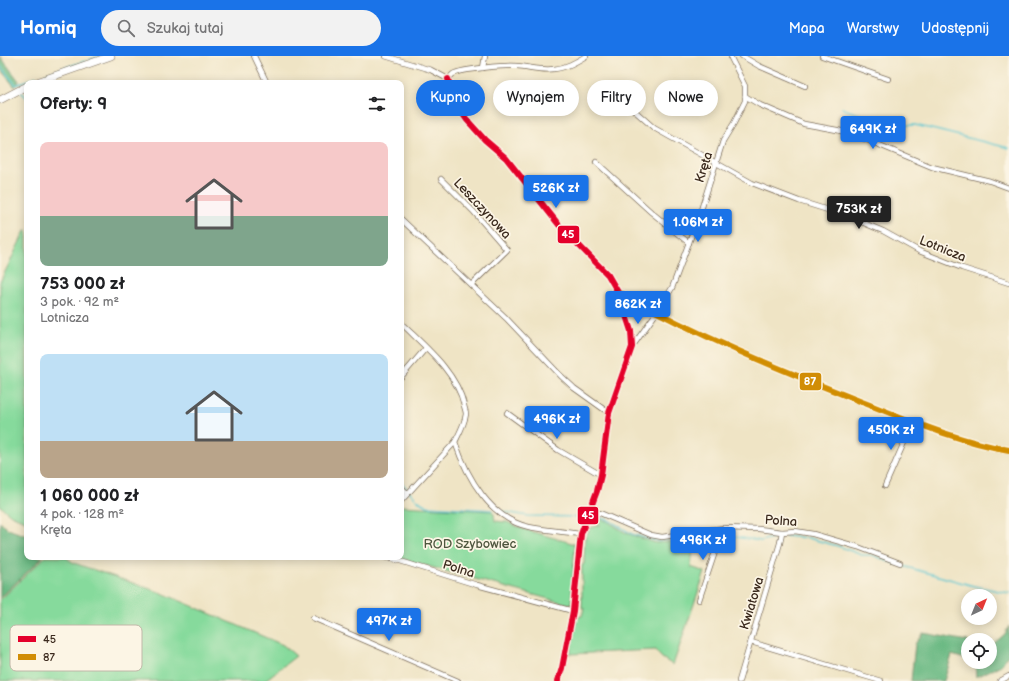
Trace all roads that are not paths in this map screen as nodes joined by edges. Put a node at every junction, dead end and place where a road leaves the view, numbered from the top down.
1 (111, 56) edge
2 (254, 56) edge
3 (385, 56) edge
4 (485, 56) edge
5 (586, 56) edge
6 (731, 56) edge
7 (742, 56) edge
8 (822, 56) edge
9 (483, 68) junction
10 (448, 79) junction
11 (888, 79) dead end
12 (43, 80) edge
13 (266, 80) edge
14 (805, 86) dead end
15 (24, 88) edge
16 (745, 96) junction
17 (0, 100) edge
18 (640, 116) edge
19 (596, 162) dead end
20 (716, 163) junction
21 (441, 179) dead end
22 (1009, 188) edge
23 (404, 222) edge
24 (689, 243) junction
25 (1009, 283) edge
26 (471, 286) junction
27 (619, 294) junction
28 (657, 312) junction
29 (404, 325) edge
30 (632, 347) junction
31 (426, 348) junction
32 (404, 374) edge
33 (507, 413) dead end
34 (609, 413) junction
35 (913, 422) junction
36 (454, 442) junction
37 (1009, 450) edge
38 (601, 475) junction
39 (885, 486) dead end
40 (404, 488) edge
41 (410, 491) junction
42 (404, 498) edge
43 (590, 514) junction
44 (723, 528) junction
45 (782, 532) junction
46 (581, 534) junction
47 (397, 560) edge
48 (900, 562) dead end
49 (699, 600) dead end
50 (573, 611) junction
51 (313, 618) dead end
52 (751, 642) junction
53 (1009, 676) edge
54 (458, 681) edge
55 (558, 681) edge
56 (739, 681) edge
57 (881, 681) edge
58 (1000, 681) edge

1 - 12 street
2 - 13 street
3 - 10 street
4 - 9 street
5 - 9 street
6 - 16 street
7 - 14 street
8 - 11 street
9 - 10 street
10 - 27 street
15 - 17 street
16 - 20 street, Kręta
16 - 22 street
18 - 20 street, Lotnicza
19 - 24 street
20 - 24 street, Kręta
20 - 25 street, Lotnicza
21 - 26 street, Leszczynowa
23 - 26 street
24 - 28 street, Kręta
26 - 34 street
27 - 28 street
27 - 30 street
28 - 30 street, Kręta
28 - 35 street
29 - 31 street
30 - 34 street
31 - 32 street
31 - 36 street
33 - 38 street
34 - 38 street
35 - 37 street
35 - 39 street
36 - 41 street
36 - 46 street
38 - 43 street
40 - 41 street
41 - 42 street
43 - 44 street, Polna
43 - 46 street
44 - 45 street, Polna
44 - 49 street
45 - 48 street, Polna
45 - 52 street, Kwiatowa
46 - 50 street
47 - 50 street, Polna
50 - 55 street
51 - 54 street
52 - 56 street, Kwiatowa
52 - 57 street
53 - 58 street

